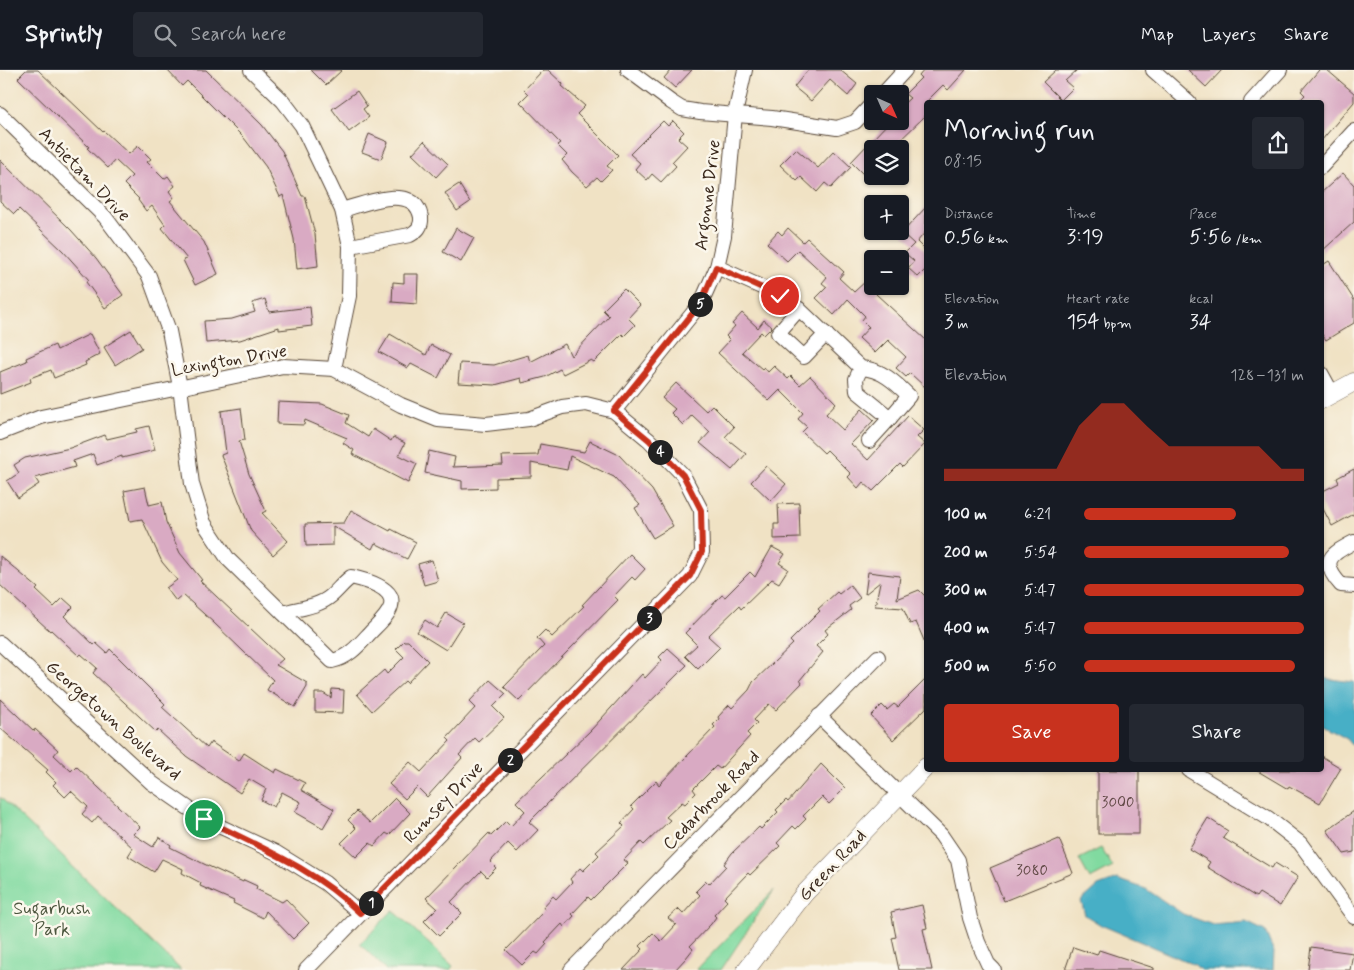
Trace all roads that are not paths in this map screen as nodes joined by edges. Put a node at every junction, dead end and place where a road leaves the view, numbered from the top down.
1 (251, 70) edge
2 (628, 70) edge
3 (745, 70) edge
4 (906, 70) edge
5 (1153, 70) edge
6 (1280, 70) edge
7 (892, 85) edge
8 (1187, 100) edge
9 (1252, 100) edge
10 (864, 112) edge
11 (0, 114) edge
12 (735, 114) junction
13 (1354, 131) edge
14 (1324, 164) edge
15 (342, 210) junction
16 (350, 246) junction
17 (716, 267) junction
18 (799, 309) junction
19 (826, 334) junction
20 (860, 368) junction
21 (334, 369) junction
22 (1354, 382) edge
23 (180, 387) junction
24 (1327, 397) edge
25 (614, 411) junction
26 (890, 418) junction
27 (0, 433) edge
28 (868, 440) dead end
29 (1354, 542) edge
30 (1354, 586) edge
31 (670, 596) joint
32 (283, 613) junction
33 (0, 643) edge
34 (878, 657) dead end
35 (820, 716) junction
36 (924, 769) edge
37 (1192, 772) edge
38 (900, 794) junction
39 (360, 913) junction
40 (1354, 917) edge
41 (306, 970) edge
42 (571, 970) edge
43 (746, 970) edge
44 (994, 970) edge

1 - 15 street
2 - 12 street
3 - 12 street, Argonne Drive
4 - 7 street
5 - 8 street
6 - 9 street
10 - 12 street
11 - 23 street, Antietam Drive
12 - 17 street, Argonne Drive
13 - 14 street
15 - 16 street
15 - 16 street
16 - 21 street
17 - 18 street
17 - 25 street, Argonne Drive
18 - 19 street
18 - 19 street
19 - 20 street
20 - 26 street
20 - 26 street
21 - 23 street, Lexington Drive
21 - 25 street, Lexington Drive
22 - 24 street
23 - 27 street, Lexington Drive
23 - 32 street, Antietam Drive
25 - 31 street, Lexington Drive
26 - 28 street
29 - 30 street
31 - 39 street, Rumsey Drive
32 - 32 street, Antietam Drive
33 - 39 street, Georgetown Boulevard
34 - 35 street, Cedarbrook Road
35 - 38 street
35 - 42 street, Cedarbrook Road
36 - 38 street, Green Road
37 - 40 street
38 - 43 street, Green Road
38 - 44 street
39 - 41 street, Rumsey Drive

